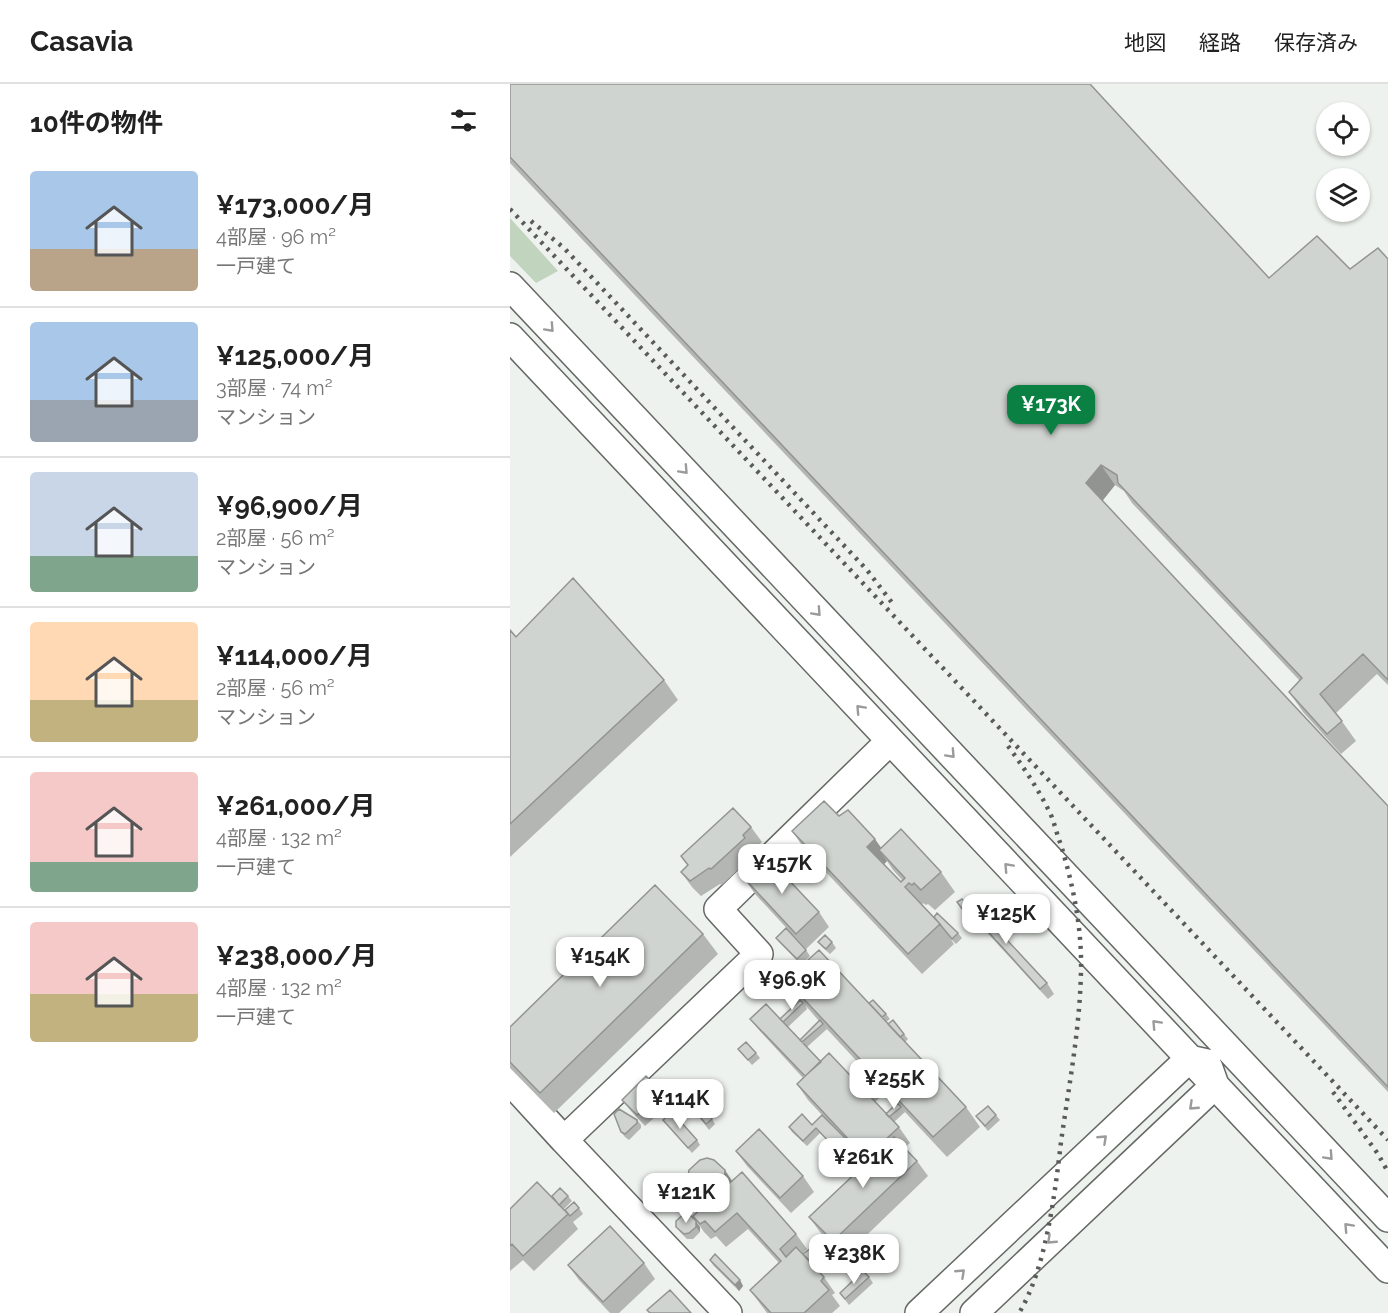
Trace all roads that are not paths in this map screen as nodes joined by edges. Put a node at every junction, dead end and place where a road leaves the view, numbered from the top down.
1 (510, 285) edge
2 (510, 337) edge
3 (890, 741) junction
4 (1153, 969) junction
5 (1204, 1069) junction
6 (510, 1081) edge
7 (1289, 1113) junction
8 (564, 1140) junction
9 (1388, 1218) edge
10 (1388, 1269) edge
11 (728, 1313) edge
12 (919, 1313) edge
13 (974, 1313) edge

1 -> 4 lane
3 -> 2 lane
5 -> 3 lane
3 - 8 lane
4 - 5 lane
4 - 7 lane
5 - 7 lane
10 -> 5 lane
12 -> 5 lane
5 -> 13 lane
6 - 8 lane
7 -> 9 lane
8 - 11 lane

